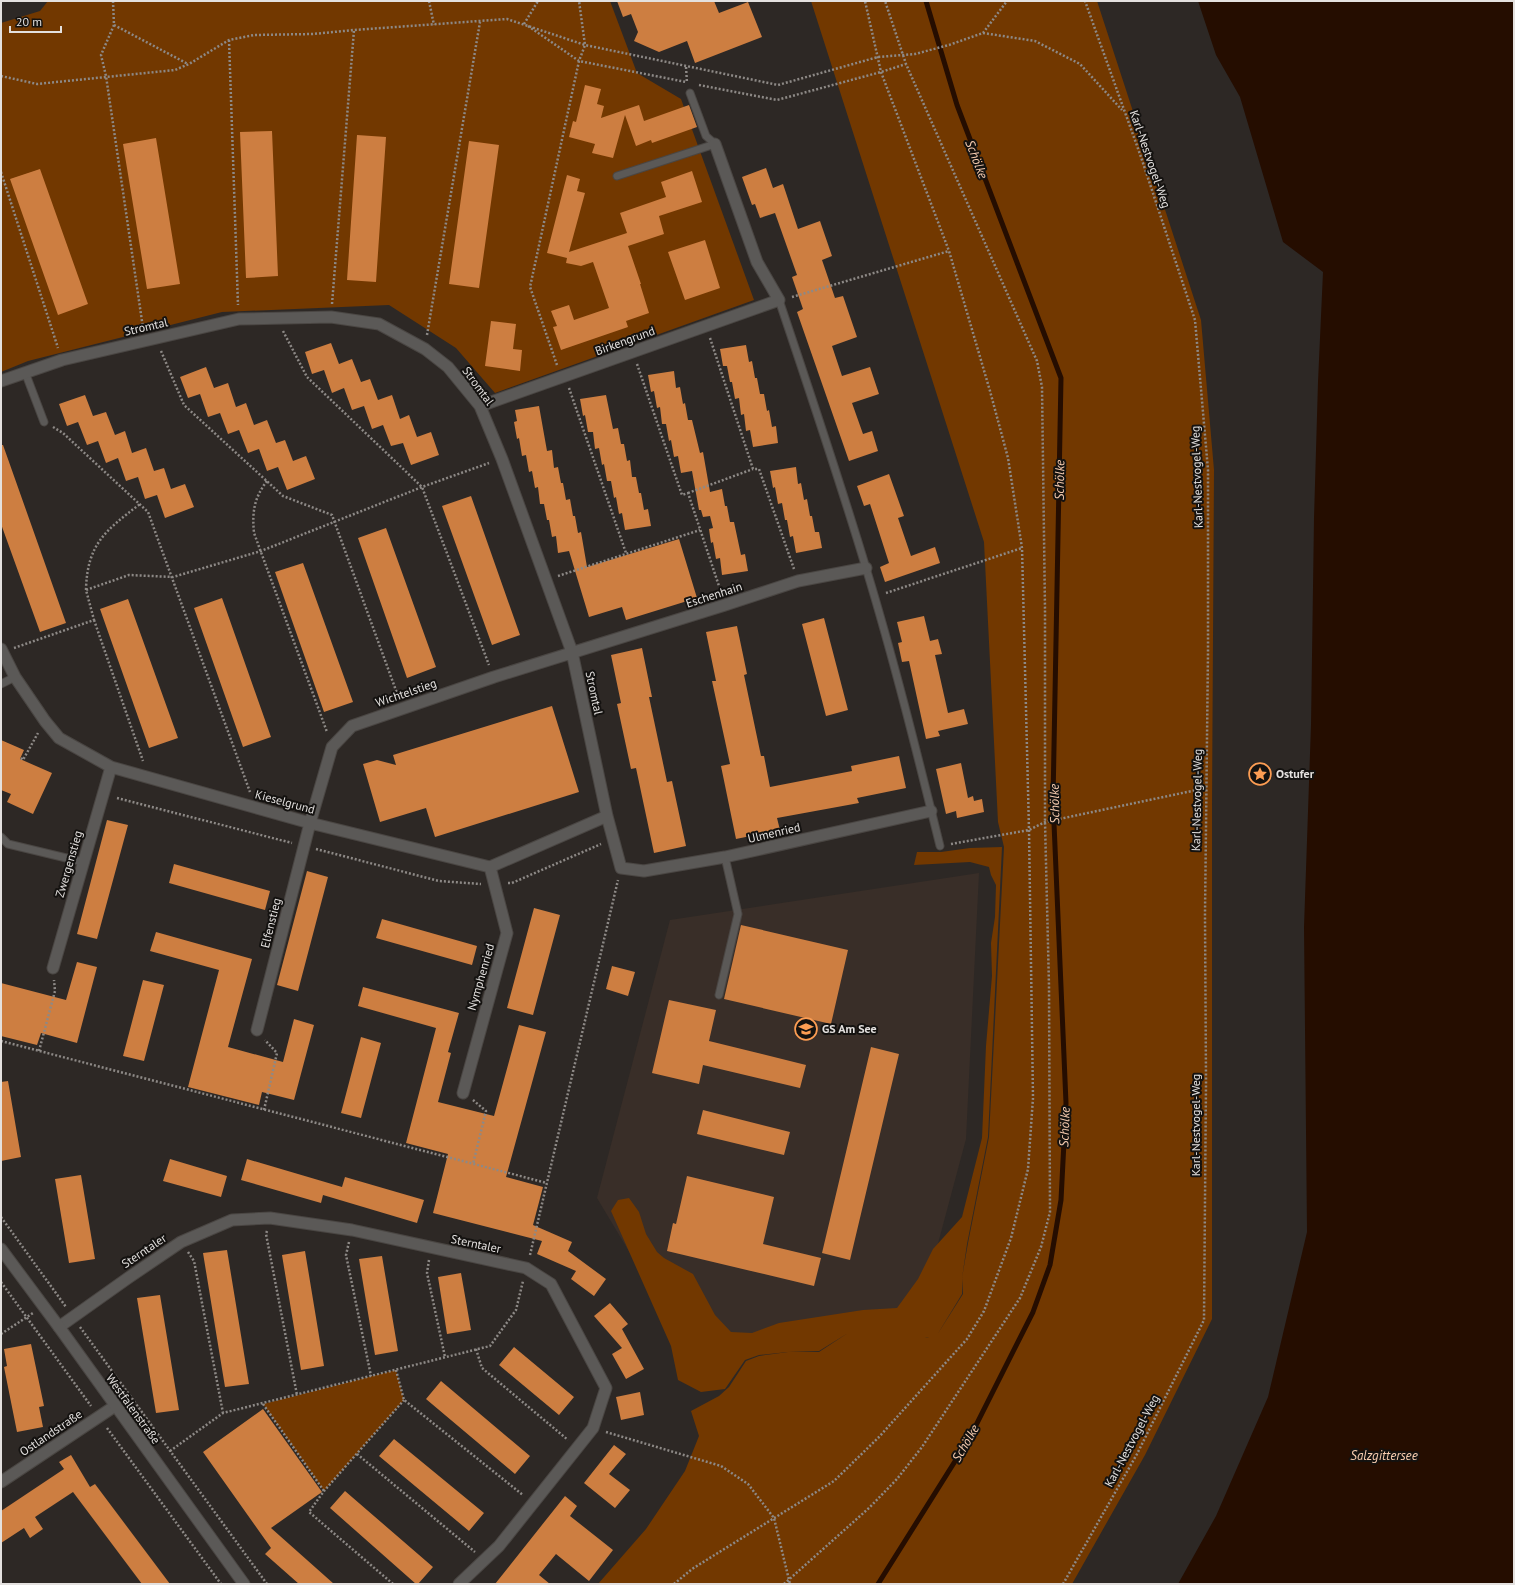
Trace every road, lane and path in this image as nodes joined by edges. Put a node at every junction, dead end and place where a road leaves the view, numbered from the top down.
1 (113, 1) edge
2 (429, 1) edge
3 (538, 1) edge
4 (579, 1) edge
5 (865, 1) edge
6 (884, 1) edge
7 (1007, 1) edge
8 (1085, 1) edge
9 (480, 22) junction
10 (524, 24) junction
11 (114, 25) junction
12 (434, 25) junction
13 (354, 30) junction
14 (983, 33) junction
15 (229, 40) junction
16 (585, 45) junction
17 (904, 56) junction
18 (878, 57) junction
19 (579, 61) junction
20 (189, 64) junction
21 (906, 64) junction
22 (882, 72) junction
23 (1, 76) edge
24 (106, 76) junction
25 (687, 83) dead end
26 (695, 84) dead end
27 (690, 93) dead end
28 (1124, 111) junction
29 (715, 144) junction
30 (1, 172) edge
31 (617, 176) dead end
32 (949, 251) junction
33 (779, 300) junction
34 (331, 317) junction
35 (277, 318) junction
36 (238, 319) junction
37 (706, 326) junction
38 (150, 339) junction
39 (425, 349) junction
40 (633, 352) junction
41 (62, 360) junction
42 (25, 372) junction
43 (563, 377) junction
44 (1, 381) edge
45 (480, 406) junction
46 (44, 422) joint
47 (502, 459) junction
48 (753, 469) junction
49 (267, 481) junction
50 (422, 487) junction
51 (688, 493) junction
52 (140, 504) junction
53 (335, 522) junction
54 (700, 530) junction
55 (1022, 548) junction
56 (261, 551) junction
57 (626, 554) junction
58 (866, 568) junction
59 (173, 577) junction
60 (545, 580) junction
61 (798, 581) junction
62 (86, 590) junction
63 (874, 597) junction
64 (725, 605) junction
65 (94, 620) junction
66 (2, 651) edge
67 (572, 652) junction
68 (14, 677) junction
69 (494, 677) junction
70 (1, 684) edge
71 (402, 708) junction
72 (45, 721) junction
73 (332, 747) junction
74 (21, 758) dead end
75 (111, 767) junction
76 (149, 778) junction
77 (1206, 788) junction
78 (255, 808) junction
79 (931, 811) junction
80 (607, 816) junction
81 (1046, 822) junction
82 (310, 823) junction
83 (1029, 830) junction
84 (1, 837) edge
85 (940, 846) joint
86 (724, 857) junction
87 (83, 862) junction
88 (490, 868) junction
89 (621, 868) junction
90 (53, 968) joint
91 (719, 995) dead end
92 (256, 1030) joint
93 (1, 1041) edge
94 (39, 1051) junction
95 (463, 1093) joint
96 (264, 1110) junction
97 (473, 1164) junction
98 (547, 1183) junction
99 (1, 1217) edge
100 (270, 1218) junction
101 (352, 1230) junction
102 (181, 1242) junction
103 (431, 1248) junction
104 (1, 1249) edge
105 (526, 1268) junction
106 (1, 1282) edge
107 (26, 1317) junction
108 (73, 1317) junction
109 (59, 1327) junction
110 (1, 1334) edge
111 (476, 1349) junction
112 (445, 1357) junction
113 (396, 1370) junction
114 (371, 1376) junction
115 (297, 1395) junction
116 (404, 1400) junction
117 (263, 1404) junction
118 (115, 1406) junction
119 (224, 1413) junction
120 (99, 1417) junction
121 (593, 1428) junction
122 (577, 1448) junction
123 (170, 1451) junction
124 (357, 1454) junction
125 (1, 1482) edge
126 (324, 1492) junction
127 (533, 1504) junction
128 (774, 1518) junction
129 (485, 1560) junction
130 (790, 1582) edge
131 (221, 1584) edge
132 (244, 1584) edge
133 (267, 1584) edge
134 (393, 1584) edge
135 (459, 1584) edge
136 (674, 1584) edge
137 (784, 1584) edge
138 (1063, 1584) edge

1 - 11 path
2 - 12 path
3 - 10 path
4 - 16 path
5 - 18 path
6 - 17 path
7 - 14 path
8 - 28 path, Karl-Nestvogel-Weg
9 - 10 path
9 - 12 path
9 - 39 path
10 - 16 path
10 - 19 path
11 - 20 path
11 - 24 path
12 - 13 path
13 - 15 path
13 - 34 path
14 - 17 path
14 - 28 path
15 - 20 path
15 - 36 path
16 - 18 path
16 - 19 path
17 - 18 path
17 - 21 path
18 - 22 path
19 - 25 path
19 - 43 path
20 - 24 path
21 - 22 path
21 - 81 path
22 - 26 path
22 - 32 path
23 - 24 path
24 - 38 path
27 - 29 lane
28 - 77 path, Karl-Nestvogel-Weg
29 - 31 lane
29 - 33 street
30 - 41 path
32 - 33 path
32 - 55 path
33 - 37 street, Birkengrund
33 - 58 lane
34 - 35 street, Stromtal
34 - 39 street, Stromtal
35 - 36 street, Stromtal
35 - 50 path
36 - 38 street, Stromtal
37 - 40 street, Birkengrund
37 - 48 path
38 - 41 street, Stromtal
38 - 49 path
39 - 45 street, Stromtal
40 - 43 street, Birkengrund
40 - 51 path
41 - 42 street, Stromtal
42 - 44 street, Stromtal
42 - 46 lane
43 - 45 street, Birkengrund
43 - 57 path
45 - 47 street, Stromtal
46 - 52 path
47 - 50 path
47 - 60 street, Stromtal
48 - 51 path
48 - 61 path
49 - 53 path
49 - 56 path
50 - 53 path
50 - 69 path
51 - 54 path
52 - 59 path
52 - 62 path
53 - 56 path
53 - 71 path
54 - 57 path
54 - 64 path
55 - 63 path
55 - 83 path
56 - 59 path
56 - 73 path
57 - 60 path
58 - 61 street, Eschenhain
58 - 63 lane
59 - 62 path
59 - 78 path
60 - 67 street, Stromtal
61 - 64 street, Eschenhain
62 - 65 path
63 - 79 lane
64 - 67 street, Eschenhain
65 - 66 path
65 - 76 path
66 - 68 street, Kieselgrund
67 - 69 street, Wichtelstieg
67 - 80 street, Stromtal
68 - 70 lane
68 - 72 street, Kieselgrund
69 - 71 street, Wichtelstieg
71 - 73 street, Wichtelstieg
72 - 74 path
72 - 75 street, Kieselgrund
73 - 82 street, Wichtelstieg
75 - 76 street, Kieselgrund
75 - 87 street, Zwergenstieg
76 - 78 street, Kieselgrund
77 - 81 path
77 - 138 path, Karl-Nestvogel-Weg
78 - 82 street, Kieselgrund
79 - 85 lane
79 - 86 street, Ulmenried
80 - 88 street
80 - 89 street, Stromtal
81 - 83 path
81 - 130 path
82 - 88 street, Kieselgrund
82 - 92 street, Elfenstieg
83 - 85 path
83 - 128 path
84 - 87 lane
86 - 89 street, Ulmenried
86 - 91 lane
87 - 90 street, Zwergenstieg
88 - 95 street, Nymphenried
89 - 98 path
90 - 94 path
92 - 96 path
93 - 94 path
94 - 96 path
95 - 97 path
96 - 97 path
97 - 98 path
98 - 105 path
99 - 108 path
100 - 101 street, Sterntaler
100 - 102 street, Sterntaler
100 - 115 path
101 - 103 street, Sterntaler
101 - 114 path
102 - 108 street, Sterntaler
102 - 119 path
103 - 105 street, Sterntaler
103 - 112 path
104 - 109 street, Westfalenstraße
105 - 111 path
105 - 121 street, Sterntaler
106 - 107 path
107 - 110 path
107 - 120 path
108 - 109 street, Sterntaler
108 - 123 path
109 - 118 street, Westfalenstraße
111 - 112 path
111 - 122 path
112 - 113 path
113 - 114 path
113 - 116 path
114 - 115 path
115 - 117 path
116 - 124 path
116 - 127 path
117 - 119 path
117 - 126 path
118 - 120 street, Ostlandstraße
118 - 132 street, Westfalenstraße
119 - 123 path
120 - 125 street, Ostlandstraße
120 - 131 path
121 - 122 street, Sterntaler
121 - 128 path
122 - 127 street, Sterntaler
123 - 133 path
124 - 126 path
124 - 129 path
126 - 134 path
127 - 129 street, Sterntaler
128 - 130 path
128 - 136 path
129 - 135 street, Sterntaler
130 - 137 path

